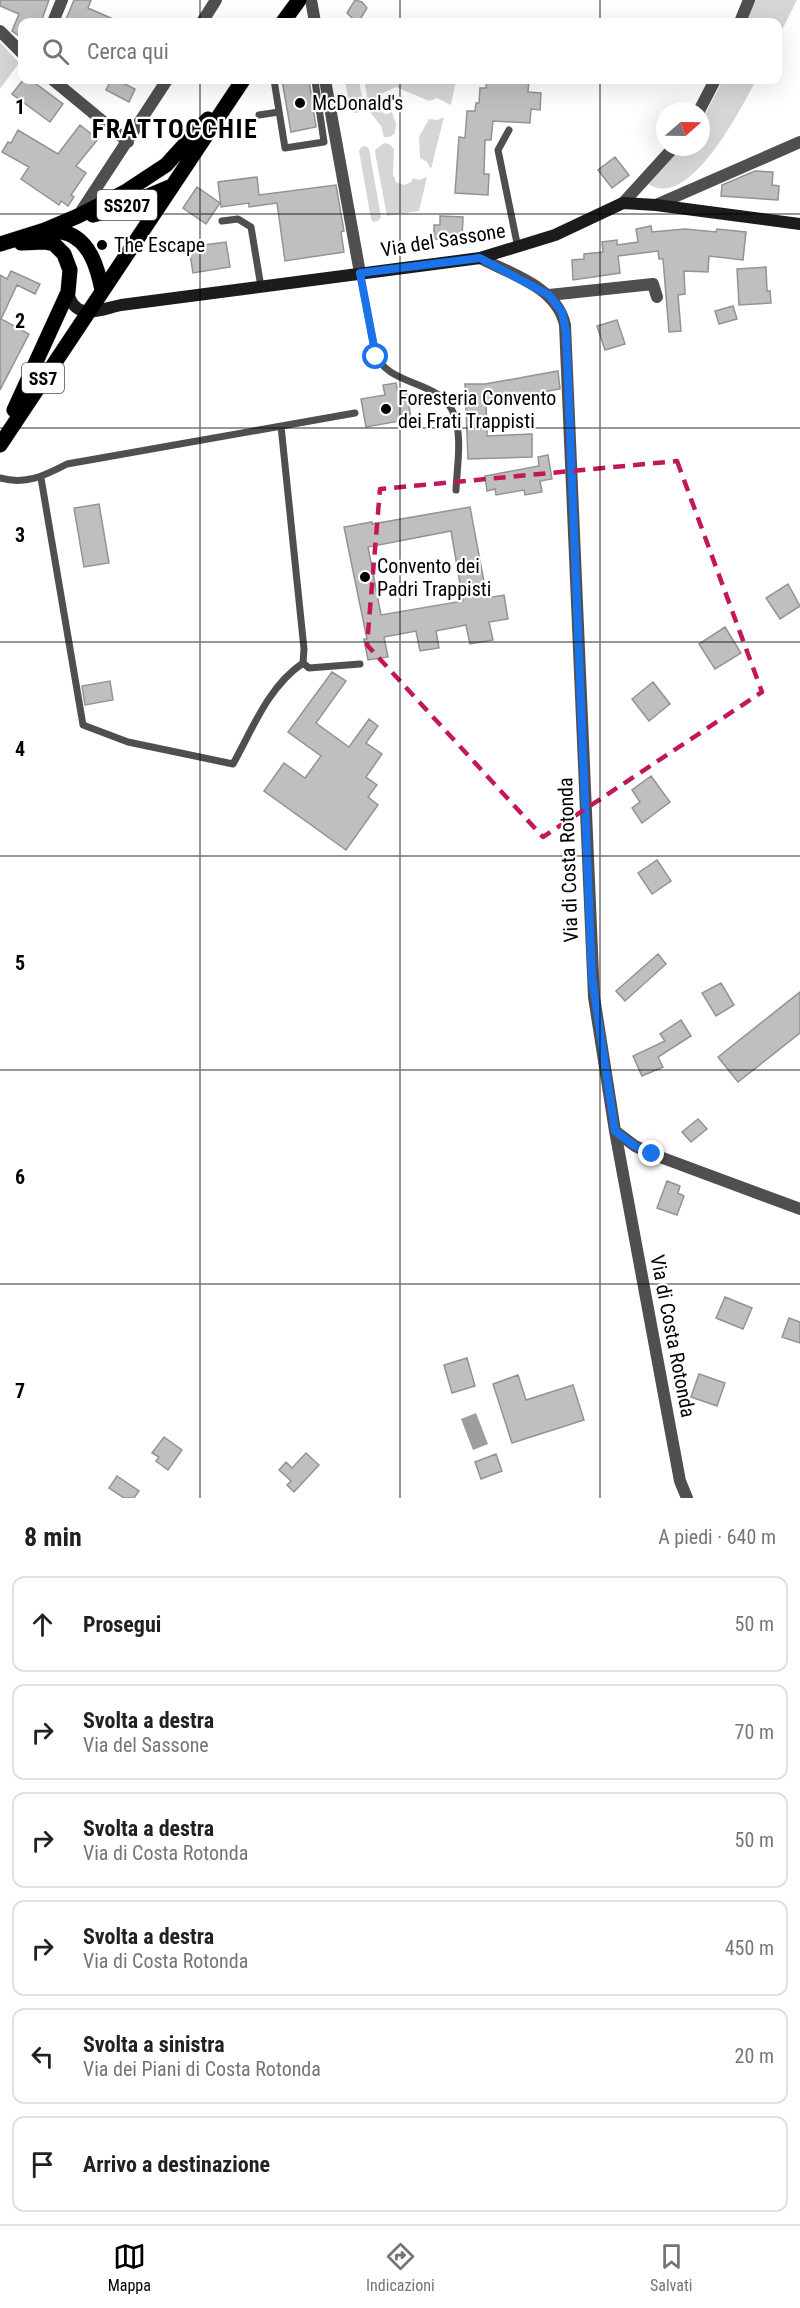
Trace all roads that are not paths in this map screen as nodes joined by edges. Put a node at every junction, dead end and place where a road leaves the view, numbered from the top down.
1 (62, 0) edge
2 (216, 0) edge
3 (299, 0) edge
4 (311, 0) edge
5 (748, 0) edge
6 (55, 18) edge
7 (205, 18) edge
8 (286, 18) edge
9 (314, 18) edge
10 (741, 18) edge
11 (0, 32) edge
12 (18, 49) edge
13 (58, 84) edge
14 (164, 84) edge
15 (240, 84) edge
16 (240, 84) edge
17 (275, 84) edge
18 (315, 84) edge
19 (326, 84) edge
20 (713, 84) edge
21 (704, 102) edge
22 (279, 112) junction
23 (259, 114) dead end
24 (509, 130) dead end
25 (128, 142) junction
26 (800, 142) edge
27 (666, 156) edge
28 (173, 185) junction
29 (622, 203) junction
30 (656, 205) junction
31 (78, 216) junction
32 (222, 221) dead end
33 (800, 224) edge
34 (45, 230) junction
35 (0, 244) edge
36 (518, 248) junction
37 (480, 258) junction
38 (360, 273) junction
39 (261, 287) junction
40 (102, 290) junction
41 (68, 292) junction
42 (549, 295) junction
43 (657, 297) dead end
44 (121, 305) junction
45 (88, 312) junction
46 (355, 413) dead end
47 (281, 426) junction
48 (0, 445) edge
49 (0, 478) edge
50 (41, 478) junction
51 (456, 490) dead end
52 (303, 663) junction
53 (360, 664) dead end
54 (615, 1131) junction
55 (800, 1209) edge
56 (687, 1498) edge

1 - 6 street
2 - 7 street
3 - 8 main road
4 - 9 street
5 - 10 street
11 - 12 street
13 - 25 street
14 - 25 street
15 - 28 main road, SS7
16 - 31 main road
17 - 22 lane
18 - 22 lane
19 - 38 street
20 - 21 street
22 - 23 lane
24 - 36 lane
25 - 31 street
26 - 30 street
27 - 29 street
28 - 31 main road, SS207
28 - 40 main road, SS7
29 - 30 main road
29 - 36 main road, Via del Sassone
30 - 33 main road
31 - 34 main road, SS207
32 - 39 lane
34 - 35 main road, SS207
34 - 40 main road
35 - 41 main road
36 - 37 main road, Via del Sassone
37 - 38 main road, Via del Sassone
37 - 42 street
38 - 39 main road, Via del Sassone
38 - 51 lane
39 - 44 main road, Via del Sassone
40 - 44 main road
40 - 45 main road, SS7
41 - 45 main road
41 - 48 main road
42 - 43 street
42 - 54 street, Via di Costa Rotonda
44 - 45 main road, Via del Sassone
45 - 48 main road, SS7
46 - 47 lane
47 - 50 lane
47 - 52 lane
49 - 50 lane
50 - 52 lane
52 - 53 lane
54 - 55 street
54 - 56 street, Via di Costa Rotonda

